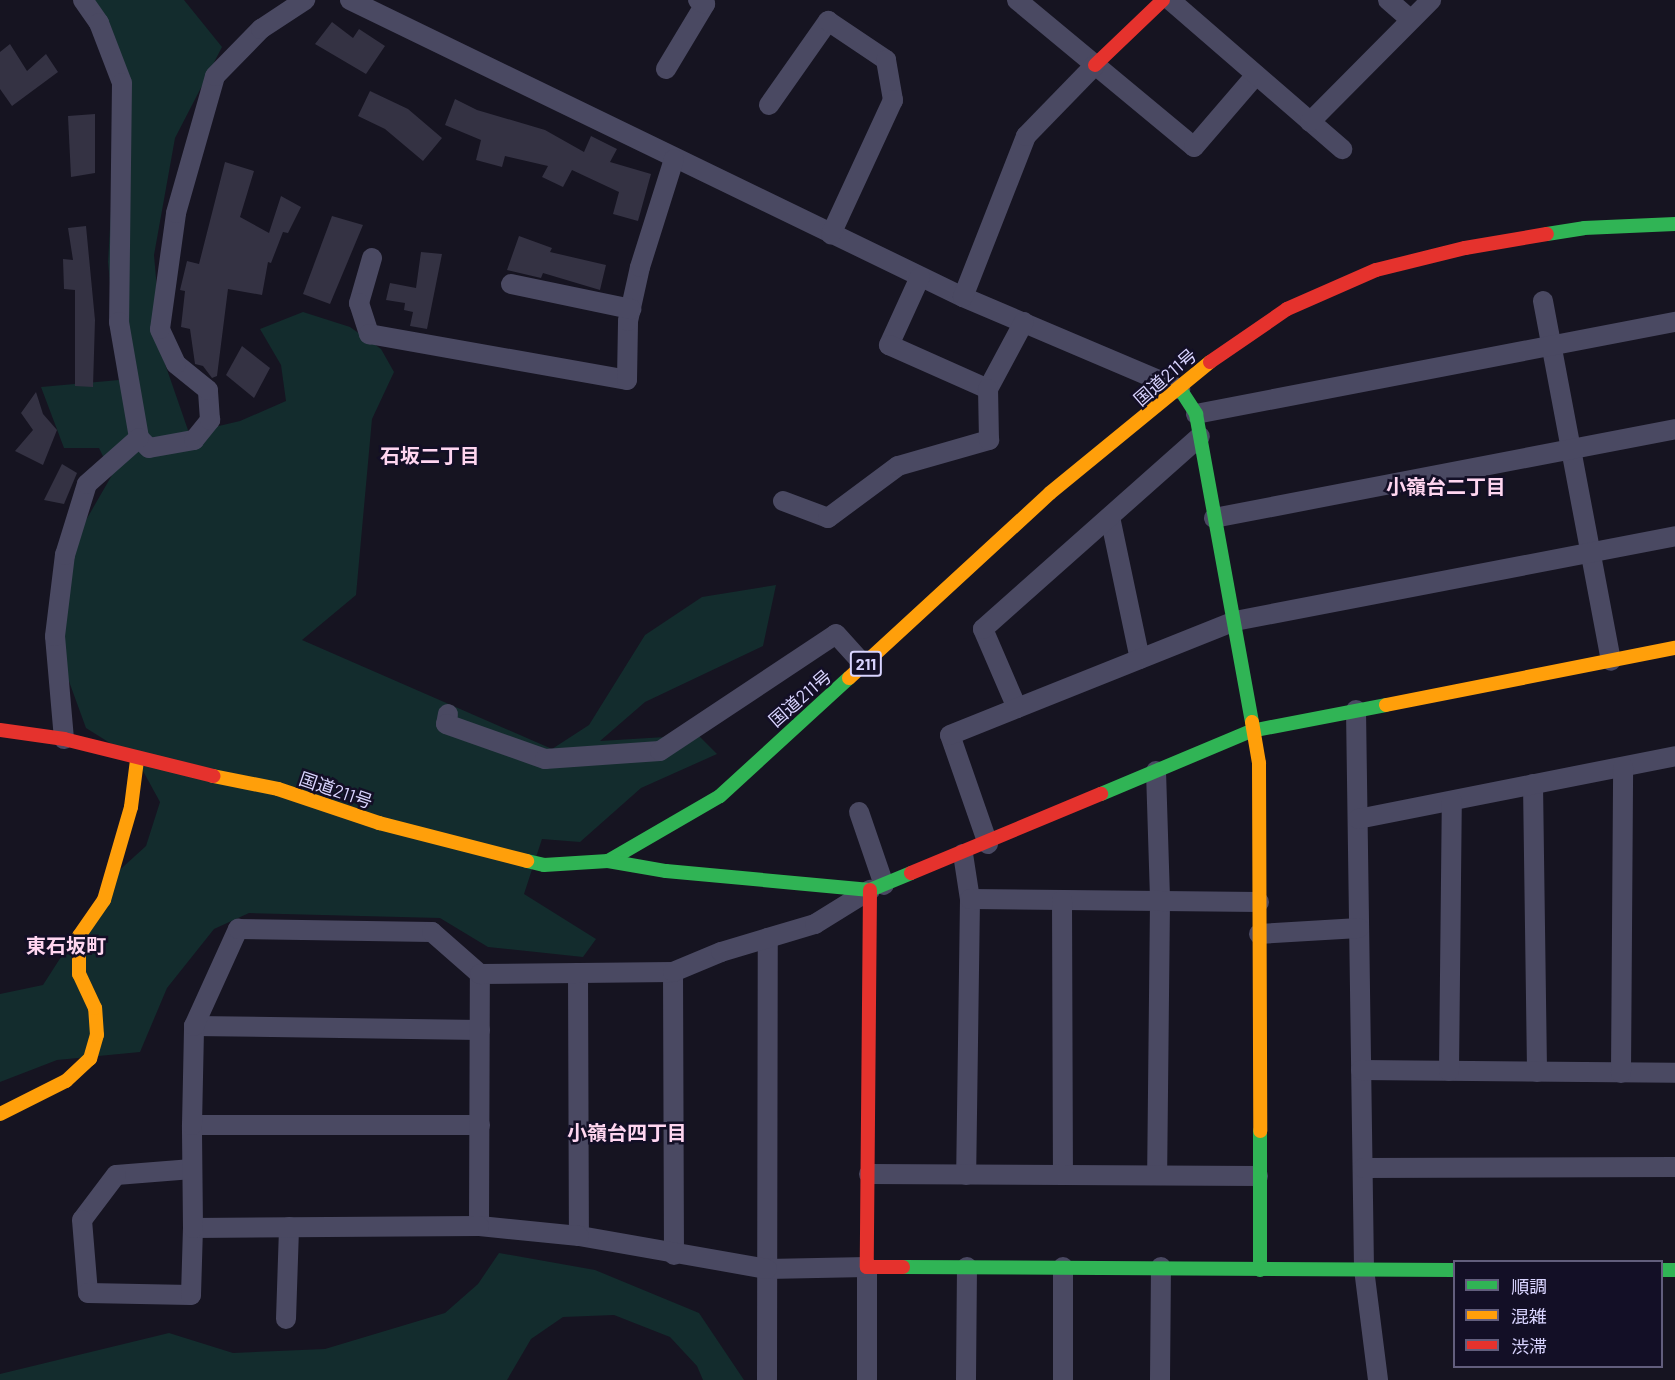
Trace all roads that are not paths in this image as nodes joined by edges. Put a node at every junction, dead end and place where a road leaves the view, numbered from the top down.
1 (83, 0) edge
2 (305, 0) edge
3 (350, 0) edge
4 (1163, 0) edge
5 (1170, 0) edge
6 (1388, 0) edge
7 (1431, 0) edge
8 (703, 1) edge
9 (1020, 1) edge
10 (1411, 20) junction
11 (1095, 65) junction
12 (666, 69) dead end
13 (1256, 75) junction
14 (769, 105) dead end
15 (1310, 122) junction
16 (1342, 149) dead end
17 (674, 159) junction
18 (1675, 224) edge
19 (831, 234) junction
20 (372, 258) dead end
21 (920, 277) junction
22 (511, 284) dead end
23 (963, 297) junction
24 (1543, 301) dead end
25 (631, 309) junction
26 (1024, 322) junction
27 (1675, 322) edge
28 (1552, 345) junction
29 (988, 388) junction
30 (1180, 389) junction
31 (1196, 414) junction
32 (1675, 429) edge
33 (1200, 436) junction
34 (140, 438) junction
35 (1571, 449) junction
36 (783, 501) dead end
37 (1110, 517) junction
38 (1214, 518) junction
39 (1675, 536) edge
40 (1590, 552) junction
41 (1235, 621) junction
42 (1675, 648) edge
43 (1140, 659) junction
44 (1611, 661) junction
45 (864, 665) junction
46 (1017, 708) junction
47 (1356, 710) junction
48 (448, 714) dead end
49 (0, 730) edge
50 (1251, 731) junction
51 (64, 739) junction
52 (1675, 756) edge
53 (136, 760) junction
54 (1623, 766) junction
55 (1156, 771) junction
56 (1533, 784) junction
57 (1452, 801) junction
58 (859, 812) dead end
59 (1358, 819) junction
60 (988, 844) junction
61 (963, 854) junction
62 (608, 861) junction
63 (877, 887) junction
64 (970, 899) junction
65 (1062, 900) junction
66 (1160, 901) junction
67 (1259, 902) junction
68 (1359, 928) junction
69 (1259, 934) junction
70 (768, 938) junction
71 (673, 972) junction
72 (578, 973) junction
73 (480, 974) junction
74 (194, 1026) junction
75 (480, 1030) junction
76 (1361, 1070) junction
77 (1449, 1071) junction
78 (1537, 1072) junction
79 (1621, 1073) junction
80 (1675, 1073) edge
81 (0, 1114) edge
82 (192, 1125) junction
83 (480, 1125) junction
84 (1675, 1167) edge
85 (1363, 1168) junction
86 (192, 1169) junction
87 (869, 1174) junction
88 (966, 1175) junction
89 (1063, 1175) junction
90 (1157, 1175) junction
91 (1258, 1176) junction
92 (479, 1226) junction
93 (289, 1227) junction
94 (193, 1228) junction
95 (579, 1236) junction
96 (674, 1255) junction
97 (867, 1267) junction
98 (967, 1267) junction
99 (1063, 1267) junction
100 (1161, 1267) junction
101 (767, 1269) junction
102 (1364, 1269) junction
103 (1260, 1270) junction
104 (1453, 1270) edge
105 (286, 1319) dead end
106 (767, 1380) edge
107 (867, 1380) edge
108 (966, 1380) edge
109 (1063, 1380) edge
110 (1160, 1380) edge
111 (1378, 1380) edge

1 - 34 street
2 - 34 street
3 - 17 street
4 - 11 main road
5 - 13 street
6 - 10 street
7 - 10 street
8 - 12 street
9 - 11 street
10 - 15 street
11 - 13 street
11 - 23 street
13 - 15 street
14 - 19 street
15 - 16 street
17 - 19 street
17 - 25 street
18 - 30 main road, 国道211号 / 211
19 - 21 street
20 - 25 street
21 - 23 street
21 - 29 street
22 - 25 street
23 - 26 street
24 - 28 street
26 - 29 street
26 - 30 street
27 - 28 street
28 - 31 street
28 - 35 street
29 - 36 street
30 - 31 main road
30 - 45 main road, 国道211号 / 211
31 - 33 main road
32 - 35 street
33 - 37 street
33 - 38 main road
34 - 51 street
35 - 38 street
35 - 40 street
37 - 43 street
37 - 46 street
38 - 41 main road
39 - 40 street
40 - 41 street
40 - 44 street
41 - 43 street
41 - 50 main road
42 - 44 main road
43 - 46 street
44 - 47 main road
45 - 48 street
45 - 62 main road, 国道211号 / 211
46 - 60 street
47 - 50 main road
47 - 59 street
49 - 51 main road, 国道211号 / 211
50 - 55 main road
50 - 67 main road
51 - 53 main road, 国道211号 / 211
52 - 54 street
53 - 62 main road, 国道211号 / 211
53 - 81 main road
54 - 56 street
54 - 79 street
55 - 60 main road
55 - 66 street
56 - 57 street
56 - 78 street
57 - 59 street
57 - 77 street
58 - 63 street
59 - 68 street
60 - 61 main road
61 - 63 main road
61 - 64 street
62 - 63 main road
63 - 70 street
63 - 87 main road
64 - 65 street
64 - 88 street
65 - 66 street
65 - 89 street
66 - 67 street
66 - 90 street
67 - 69 main road
68 - 69 street
68 - 76 street
69 - 91 main road
70 - 71 street
70 - 101 street
71 - 72 street
71 - 96 street
72 - 73 street
72 - 95 street
73 - 74 street
73 - 75 street
74 - 75 street
74 - 82 street
75 - 83 street
76 - 77 street
76 - 85 street
77 - 78 street
78 - 79 street
79 - 80 street
82 - 83 street
82 - 86 street
83 - 92 street
84 - 85 street
85 - 102 street
86 - 94 street
86 - 94 street
87 - 88 street
87 - 97 main road
88 - 89 street
89 - 90 street
90 - 91 street
91 - 103 main road
92 - 93 street
92 - 95 street
93 - 94 street
93 - 105 street
95 - 96 street
96 - 101 street
97 - 98 main road
97 - 101 street
97 - 107 street
98 - 99 main road
98 - 108 street
99 - 100 main road
99 - 109 street
100 - 103 main road
100 - 110 street
101 - 106 street
102 - 103 main road
102 - 104 main road
102 - 111 street

